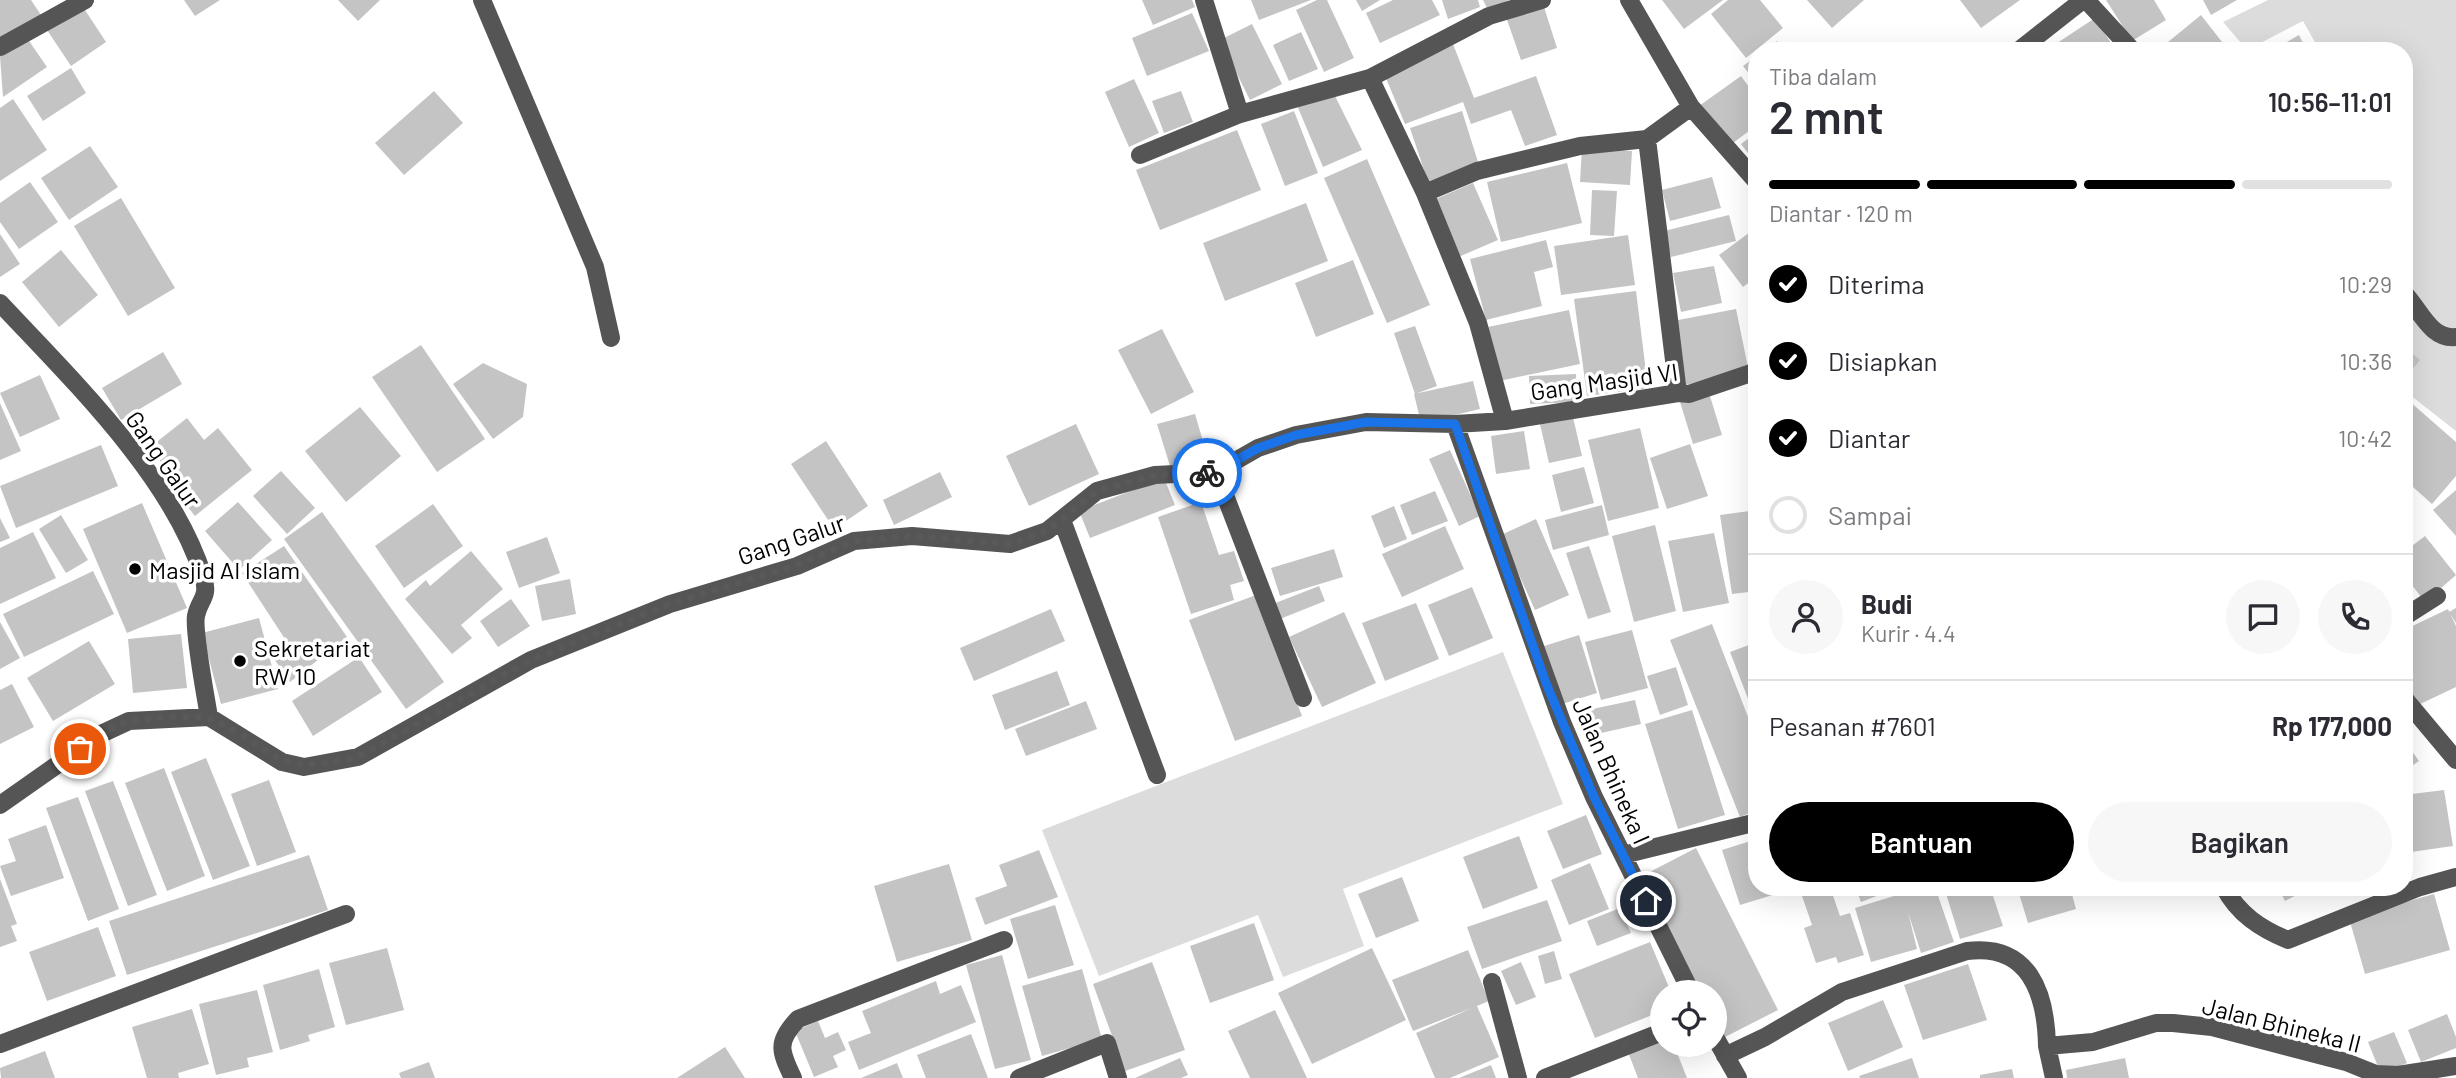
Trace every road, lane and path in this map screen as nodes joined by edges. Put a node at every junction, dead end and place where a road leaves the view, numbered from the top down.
1 (85, 0) edge
2 (482, 0) edge
3 (1204, 0) edge
4 (1542, 0) edge
5 (1629, 0) edge
6 (2084, 0) edge
7 (2030, 42) edge
8 (2124, 42) edge
9 (0, 47) edge
10 (1370, 78) junction
11 (1691, 107) junction
12 (1240, 114) junction
13 (1647, 139) junction
14 (1140, 155) dead end
15 (1748, 172) edge
16 (1425, 193) junction
17 (0, 303) edge
18 (2413, 304) edge
19 (2456, 337) edge
20 (611, 338) dead end
21 (1748, 374) edge
22 (1678, 393) junction
23 (1505, 421) junction
24 (1455, 424) junction
25 (1216, 472) junction
26 (1062, 520) junction
27 (2437, 596) dead end
28 (2413, 611) edge
29 (1303, 698) dead end
30 (2413, 709) edge
31 (209, 717) junction
32 (2456, 760) edge
33 (1157, 775) dead end
34 (0, 805) edge
35 (1748, 824) edge
36 (1623, 855) junction
37 (2456, 877) edge
38 (2413, 890) edge
39 (2229, 896) edge
40 (2398, 896) edge
41 (346, 914) dead end
42 (1004, 940) dead end
43 (1685, 980) edge
44 (1492, 982) dead end
45 (1650, 1037) edge
46 (0, 1044) edge
47 (2047, 1046) junction
48 (1727, 1055) edge
49 (1726, 1057) edge
50 (2456, 1066) edge
51 (793, 1078) edge
52 (1019, 1078) edge
53 (1118, 1078) edge
54 (1518, 1078) edge
55 (1545, 1078) edge
56 (1738, 1078) edge
57 (2054, 1078) edge

1 - 9 street
2 - 20 street
3 - 12 street
4 - 10 street
5 - 11 street
6 - 7 street
6 - 8 street
10 - 12 street
10 - 16 street
11 - 13 street
11 - 15 street
12 - 14 street
13 - 16 street
13 - 22 street
16 - 23 street
17 - 31 street, Gang Galur
18 - 19 street
21 - 22 street, Gang Masjid VI
22 - 23 street, Gang Masjid VI
23 - 24 street, Gang Masjid VI
24 - 25 street, Gang Galur
24 - 36 street, Jalan Bhineka I
25 - 26 street, Gang Galur
25 - 29 street
26 - 31 street, Gang Galur
26 - 33 street
27 - 28 street
30 - 32 street
31 - 34 street
35 - 36 street
36 - 43 street, Jalan Bhineka I
37 - 38 street
39 - 40 street
41 - 46 street
42 - 51 street
44 - 54 street
45 - 55 street
47 - 48 street
47 - 50 street, Jalan Bhineka II
47 - 57 street
49 - 56 street
52 - 53 street

